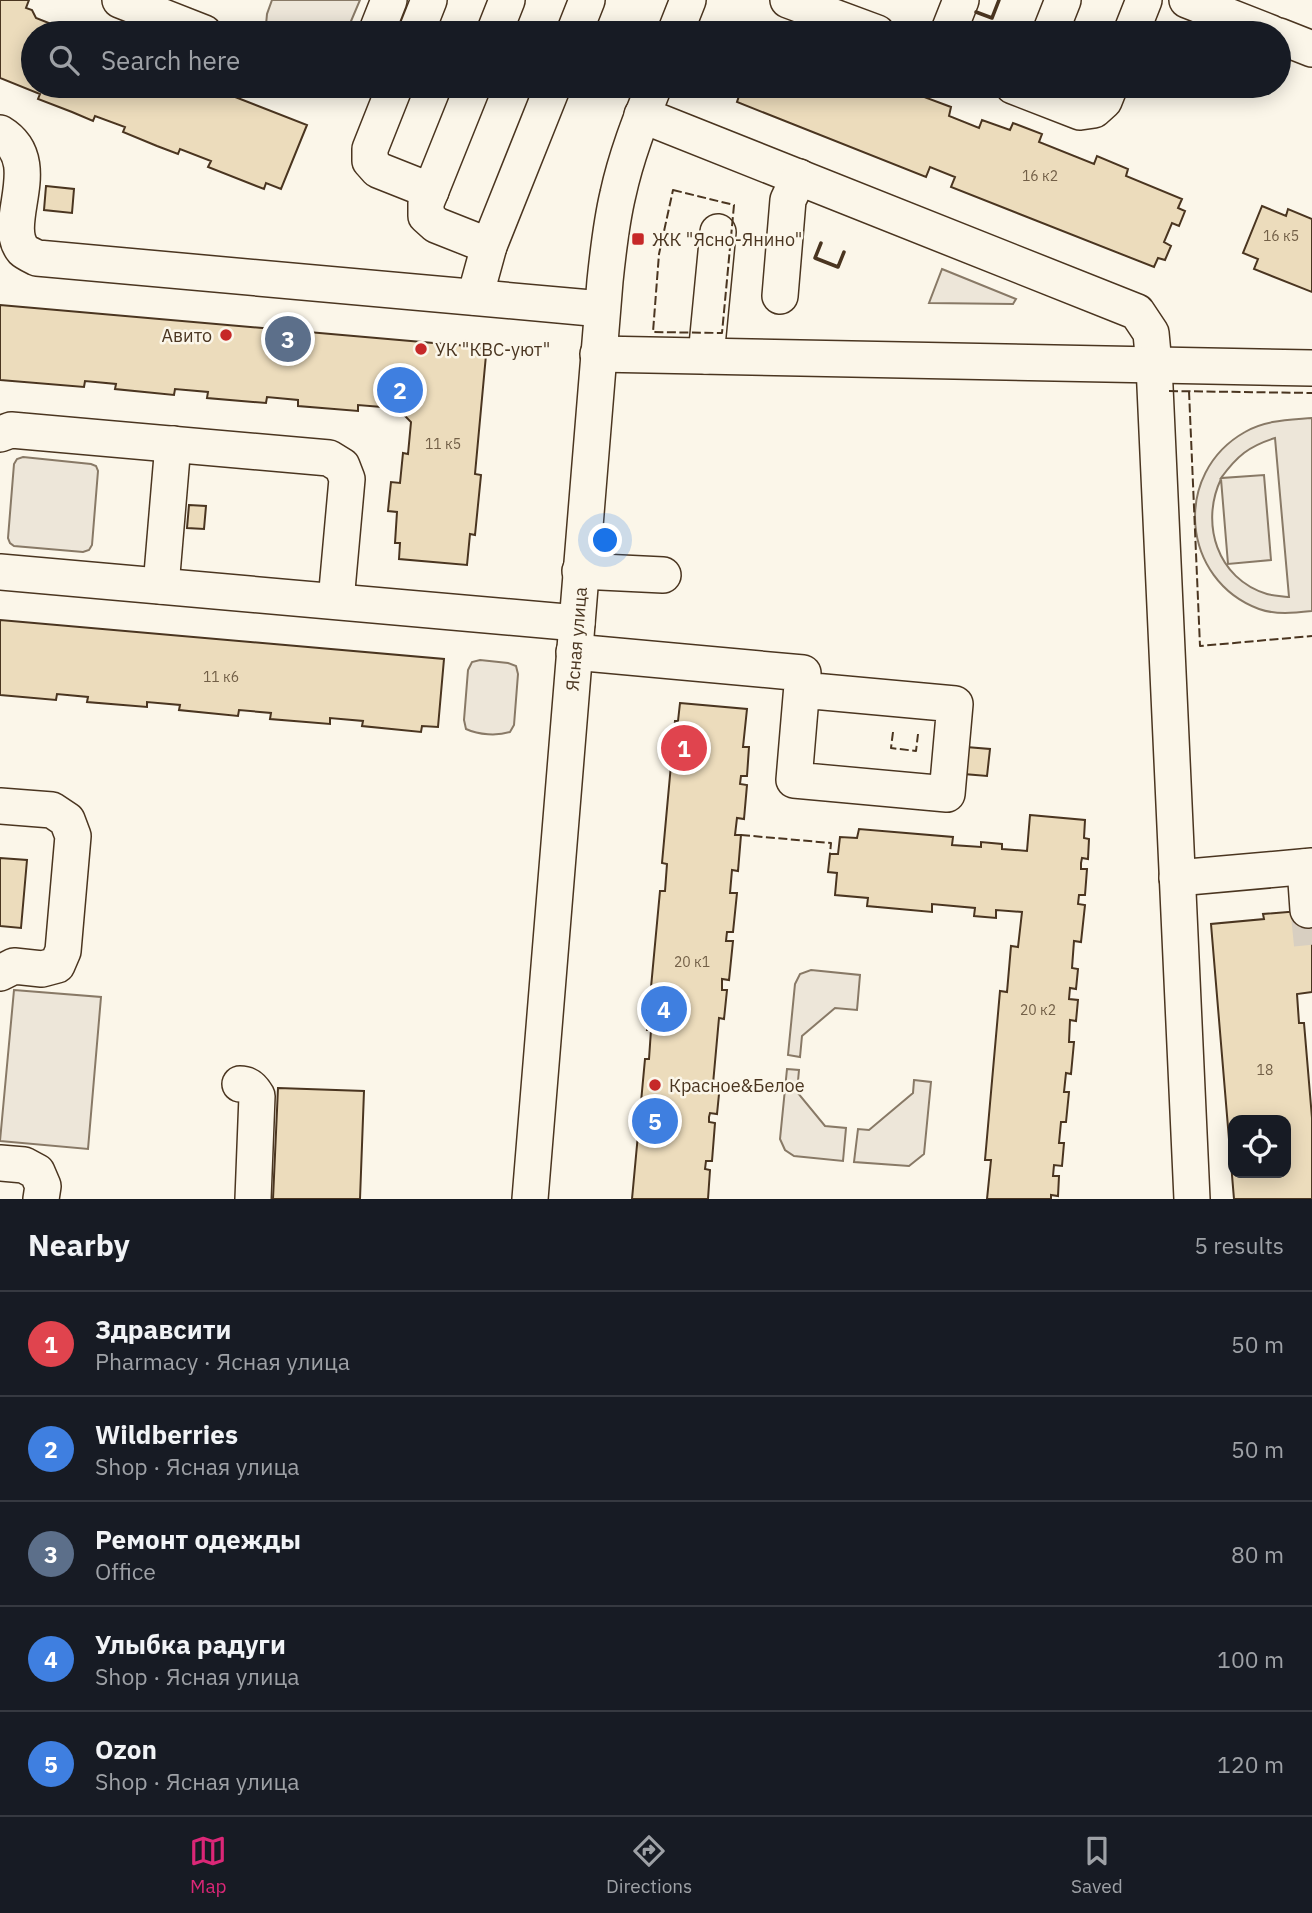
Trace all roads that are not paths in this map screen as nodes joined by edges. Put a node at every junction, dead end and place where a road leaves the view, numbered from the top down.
1 (120, 0) edge
2 (389, 0) edge
3 (429, 0) edge
4 (507, 0) edge
5 (587, 0) edge
6 (688, 0) edge
7 (791, 0) edge
8 (961, 0) edge
9 (1063, 0) edge
10 (1144, 0) edge
11 (1187, 0) edge
12 (196, 20) edge
13 (381, 21) edge
14 (420, 21) edge
15 (499, 21) edge
16 (579, 21) edge
17 (680, 21) edge
18 (874, 21) edge
19 (953, 21) edge
20 (1055, 21) edge
21 (1136, 21) edge
22 (1240, 21) edge
23 (1291, 41) edge
24 (1312, 50) edge
25 (390, 98) edge
26 (468, 98) edge
27 (548, 98) edge
28 (1047, 98) edge
29 (1105, 98) edge
30 (648, 100) edge
31 (0, 134) edge
32 (799, 177) junction
33 (431, 191) junction
34 (718, 232) dead end
35 (489, 246) junction
36 (780, 296) dead end
37 (475, 298) junction
38 (602, 309) junction
39 (598, 354) junction
40 (706, 356) junction
41 (1154, 365) junction
42 (1312, 368) edge
43 (0, 434) edge
44 (173, 444) junction
45 (580, 571) junction
46 (0, 572) edge
47 (663, 575) dead end
48 (161, 586) junction
49 (336, 601) junction
50 (575, 637) junction
51 (802, 690) junction
52 (0, 806) edge
53 (1308, 866) edge
54 (1177, 878) junction
55 (1308, 910) dead end
56 (0, 973) edge
57 (240, 1084) dead end
58 (0, 1163) edge
59 (41, 1199) edge
60 (253, 1199) edge
61 (530, 1199) edge
62 (1192, 1199) edge

1 - 12 street
2 - 13 street
3 - 14 street
4 - 15 street
5 - 16 street
6 - 17 street
7 - 18 street
8 - 19 street
9 - 20 street
10 - 21 street
11 - 22 street
23 - 24 street
25 - 33 street
26 - 33 street
27 - 35 street
28 - 29 street
30 - 32 street
30 - 38 street, Ясная улица
31 - 37 street
32 - 36 street
32 - 41 street
33 - 35 street
34 - 40 street
35 - 37 street
37 - 38 street
38 - 39 street, Ясная улица
39 - 40 street
39 - 45 street, Ясная улица
40 - 41 street
41 - 42 street
41 - 54 street
43 - 44 street
44 - 48 street
44 - 49 street
45 - 47 street
45 - 50 street, Ясная улица
46 - 48 street
48 - 49 street
49 - 50 street
50 - 51 street
50 - 61 street, Ясная улица
51 - 51 street
52 - 56 street
53 - 54 street
53 - 55 street
54 - 62 street
57 - 60 street
58 - 59 street

